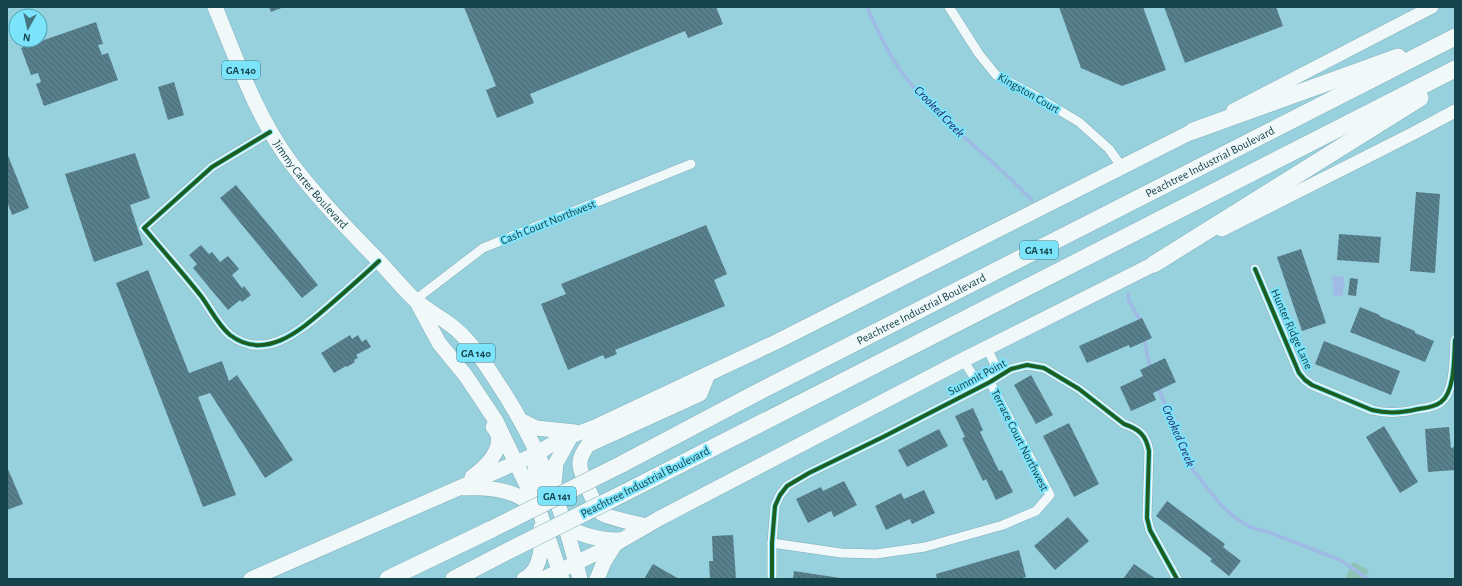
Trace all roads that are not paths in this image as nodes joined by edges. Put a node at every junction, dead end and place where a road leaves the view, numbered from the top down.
1 (215, 7) edge
2 (949, 7) edge
3 (1432, 7) edge
4 (1455, 37) edge
5 (1455, 69) edge
6 (1455, 76) edge
7 (1455, 111) edge
8 (1193, 130) junction
9 (270, 132) junction
10 (691, 164) dead end
11 (1122, 168) junction
12 (379, 261) junction
13 (1154, 264) junction
14 (1255, 269) dead end
15 (415, 300) junction
16 (1455, 340) edge
17 (439, 343) junction
18 (987, 348) junction
19 (963, 360) junction
20 (708, 374) junction
21 (990, 382) junction
22 (522, 421) junction
23 (576, 434) junction
24 (536, 454) junction
25 (517, 462) junction
26 (456, 488) junction
27 (554, 490) junction
28 (545, 512) junction
29 (646, 526) junction
30 (618, 542) junction
31 (772, 543) junction
32 (567, 570) edge
33 (251, 579) edge
34 (388, 579) edge
35 (454, 579) edge
36 (524, 579) edge
37 (543, 579) edge
38 (580, 579) edge
39 (597, 579) edge
40 (772, 579) edge
41 (1177, 579) edge

1 - 9 main road, Jimmy Carter Boulevard / GA 140
2 - 11 street, Kingston Court
3 - 8 main road
4 - 8 highway
4 - 34 highway, Peachtree Industrial Boulevard / GA 141, bridge
5 - 35 highway, Peachtree Industrial Boulevard / GA 141, bridge
6 - 13 highway
7 - 13 main road
8 - 11 main road
9 - 12 main road, Jimmy Carter Boulevard / GA 140
9 - 12 street
10 - 15 street, Cash Court Northwest
11 - 20 main road
12 - 15 main road, Jimmy Carter Boulevard / GA 140
13 - 18 main road
14 - 16 street, Hunter Ridge Lane
15 - 17 main road, Jimmy Carter Boulevard / GA 140
15 - 22 main road, Jimmy Carter Boulevard / GA 140
17 - 25 main road, Jimmy Carter Boulevard / GA 140
17 - 26 main road
18 - 19 main road
18 - 21 street, Terrace Court Northwest
19 - 21 street, Terrace Court Northwest
19 - 29 main road
20 - 23 main road
20 - 29 main road
21 - 31 street, Summit Point
21 - 31 street, Terrace Court Northwest
21 - 41 street, Summit Point
22 - 23 main road
22 - 24 main road, Jimmy Carter Boulevard / GA 140
23 - 24 main road
23 - 27 main road
24 - 25 main road
24 - 27 main road, Jimmy Carter Boulevard / GA 140
24 - 28 main road
25 - 26 main road
25 - 28 main road, Jimmy Carter Boulevard / GA 140
26 - 28 main road
26 - 33 main road
27 - 28 main road
28 - 30 main road
28 - 32 main road, Jimmy Carter Boulevard / GA 140
28 - 32 main road, Jimmy Carter Boulevard / GA 140
28 - 32 main road
28 - 36 main road
29 - 30 main road
30 - 32 main road
30 - 39 main road
31 - 40 street, Summit Point
32 - 37 main road
32 - 38 main road

